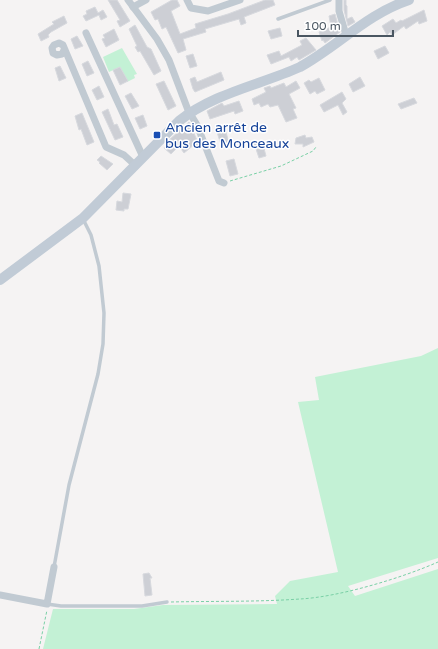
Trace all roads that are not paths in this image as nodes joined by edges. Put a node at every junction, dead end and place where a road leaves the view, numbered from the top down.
1 (128, 0) edge
2 (146, 0) edge
3 (187, 0) edge
4 (240, 0) edge
5 (330, 0) edge
6 (339, 0) edge
7 (409, 0) edge
8 (133, 7) junction
9 (278, 19) dead end
10 (86, 33) dead end
11 (346, 35) junction
12 (64, 50) dead end
13 (190, 112) junction
14 (143, 157) junction
15 (136, 166) junction
16 (224, 183) road end
17 (83, 218) junction
18 (0, 280) edge
19 (54, 567) joint
20 (0, 595) edge
21 (167, 602) road end
22 (47, 604) junction

1 - 8 street
2 - 8 street
3 - 4 street
5 - 9 lane
6 - 11 street
7 - 11 main road
8 - 13 street
10 - 14 street
11 - 13 main road
12 - 15 street
13 - 14 main road
13 - 16 street
14 - 15 main road
15 - 17 main road
17 - 18 main road
17 - 19 lane
19 - 22 street
20 - 22 street
21 - 22 lane

